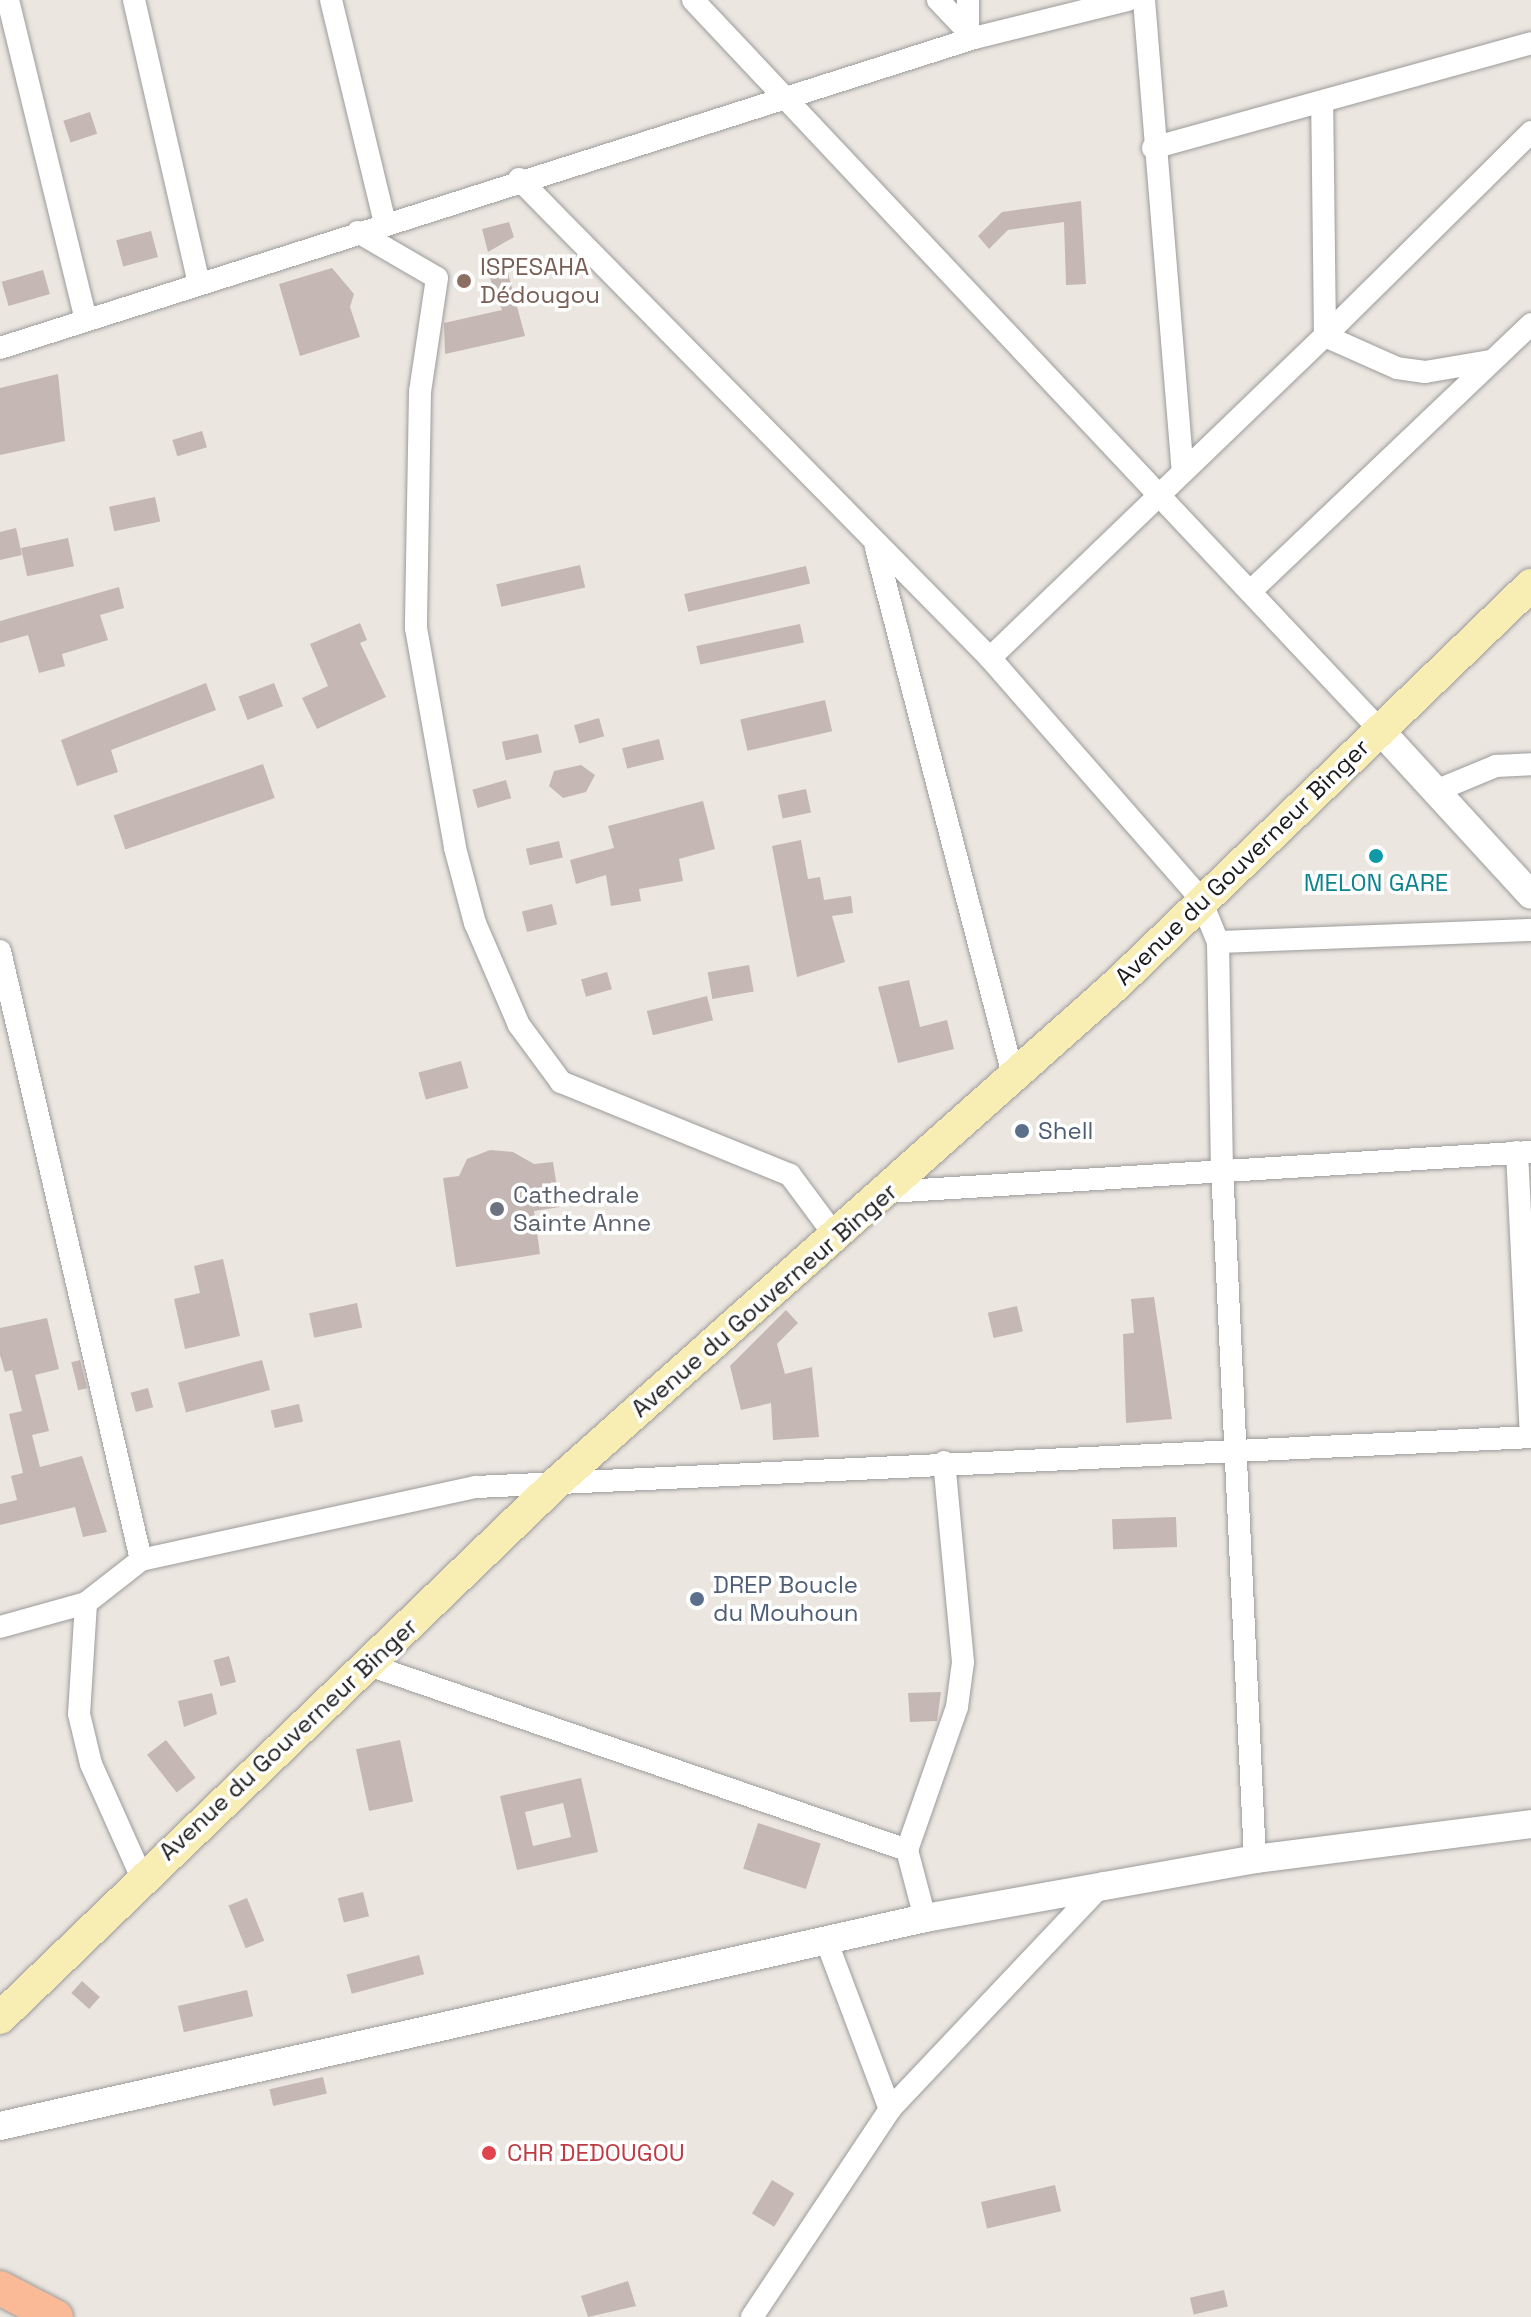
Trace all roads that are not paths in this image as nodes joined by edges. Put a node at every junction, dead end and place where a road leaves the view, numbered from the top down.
1 (8, 0) edge
2 (134, 0) edge
3 (331, 0) edge
4 (693, 0) edge
5 (938, 0) edge
6 (968, 0) edge
7 (1127, 0) edge
8 (1144, 0) edge
9 (971, 34) junction
10 (1531, 43) edge
11 (785, 93) junction
12 (1322, 104) junction
13 (1531, 132) edge
14 (1153, 148) junction
15 (519, 179) junction
16 (385, 223) junction
17 (358, 232) junction
18 (199, 283) junction
19 (86, 320) junction
20 (1531, 324) edge
21 (1325, 336) junction
22 (0, 348) edge
23 (1490, 361) junction
24 (1183, 470) junction
25 (1162, 491) junction
26 (875, 547) junction
27 (1531, 585) edge
28 (1254, 588) junction
29 (990, 658) junction
30 (1378, 728) junction
31 (1531, 764) edge
32 (1438, 790) junction
33 (1531, 895) edge
34 (1200, 898) junction
35 (1531, 930) edge
36 (1218, 942) junction
37 (0, 951) edge
38 (7, 1014) edge
39 (1014, 1079) junction
40 (1524, 1152) edge
41 (1222, 1167) junction
42 (888, 1192) junction
43 (836, 1237) junction
44 (1531, 1437) edge
45 (1234, 1449) junction
46 (944, 1462) junction
47 (554, 1485) junction
48 (141, 1560) junction
49 (86, 1603) junction
50 (0, 1627) edge
51 (369, 1665) junction
52 (1531, 1824) edge
53 (907, 1850) junction
54 (1255, 1859) junction
55 (141, 1876) junction
56 (1104, 1883) junction
57 (925, 1918) junction
58 (826, 1940) junction
59 (0, 2018) edge
60 (890, 2109) junction
61 (0, 2126) edge
62 (0, 2288) edge
63 (56, 2317) edge
64 (752, 2317) edge

1 - 19 street
2 - 18 street
3 - 16 street
4 - 11 street
5 - 9 street
6 - 9 street
7 - 9 street
8 - 14 street
9 - 11 street
10 - 12 street
11 - 15 street
11 - 25 street
12 - 14 street
12 - 21 street
13 - 21 street
14 - 24 street
15 - 16 street
15 - 26 street
16 - 17 street
17 - 18 street
17 - 43 street
18 - 19 street
19 - 22 street
20 - 23 street
21 - 23 street
21 - 24 street
23 - 28 street
24 - 25 street
25 - 28 street
25 - 29 street
26 - 29 street
26 - 39 street
27 - 30 main road, Avenue du Gouverneur Binger
28 - 30 street
29 - 34 street
30 - 32 street
30 - 34 main road, Avenue du Gouverneur Binger
31 - 32 street
32 - 33 street
34 - 36 street
34 - 39 main road, Avenue du Gouverneur Binger
35 - 36 street
36 - 41 street
37 - 38 street
38 - 48 street
39 - 42 main road, Avenue du Gouverneur Binger
40 - 41 street
40 - 44 street
41 - 42 street
41 - 45 street
42 - 43 main road, Avenue du Gouverneur Binger
43 - 47 main road, Avenue du Gouverneur Binger
44 - 45 street
45 - 46 street
45 - 54 street
46 - 47 street
46 - 53 street
47 - 48 street
47 - 51 main road, Avenue du Gouverneur Binger
48 - 49 street
49 - 50 street
49 - 55 street
51 - 53 street
51 - 55 main road, Avenue du Gouverneur Binger
52 - 54 street
53 - 57 street
54 - 56 street
55 - 59 main road, Avenue du Gouverneur Binger
56 - 57 street
56 - 60 street
57 - 58 street
58 - 60 street
58 - 61 street
60 - 64 street
62 - 63 main road

